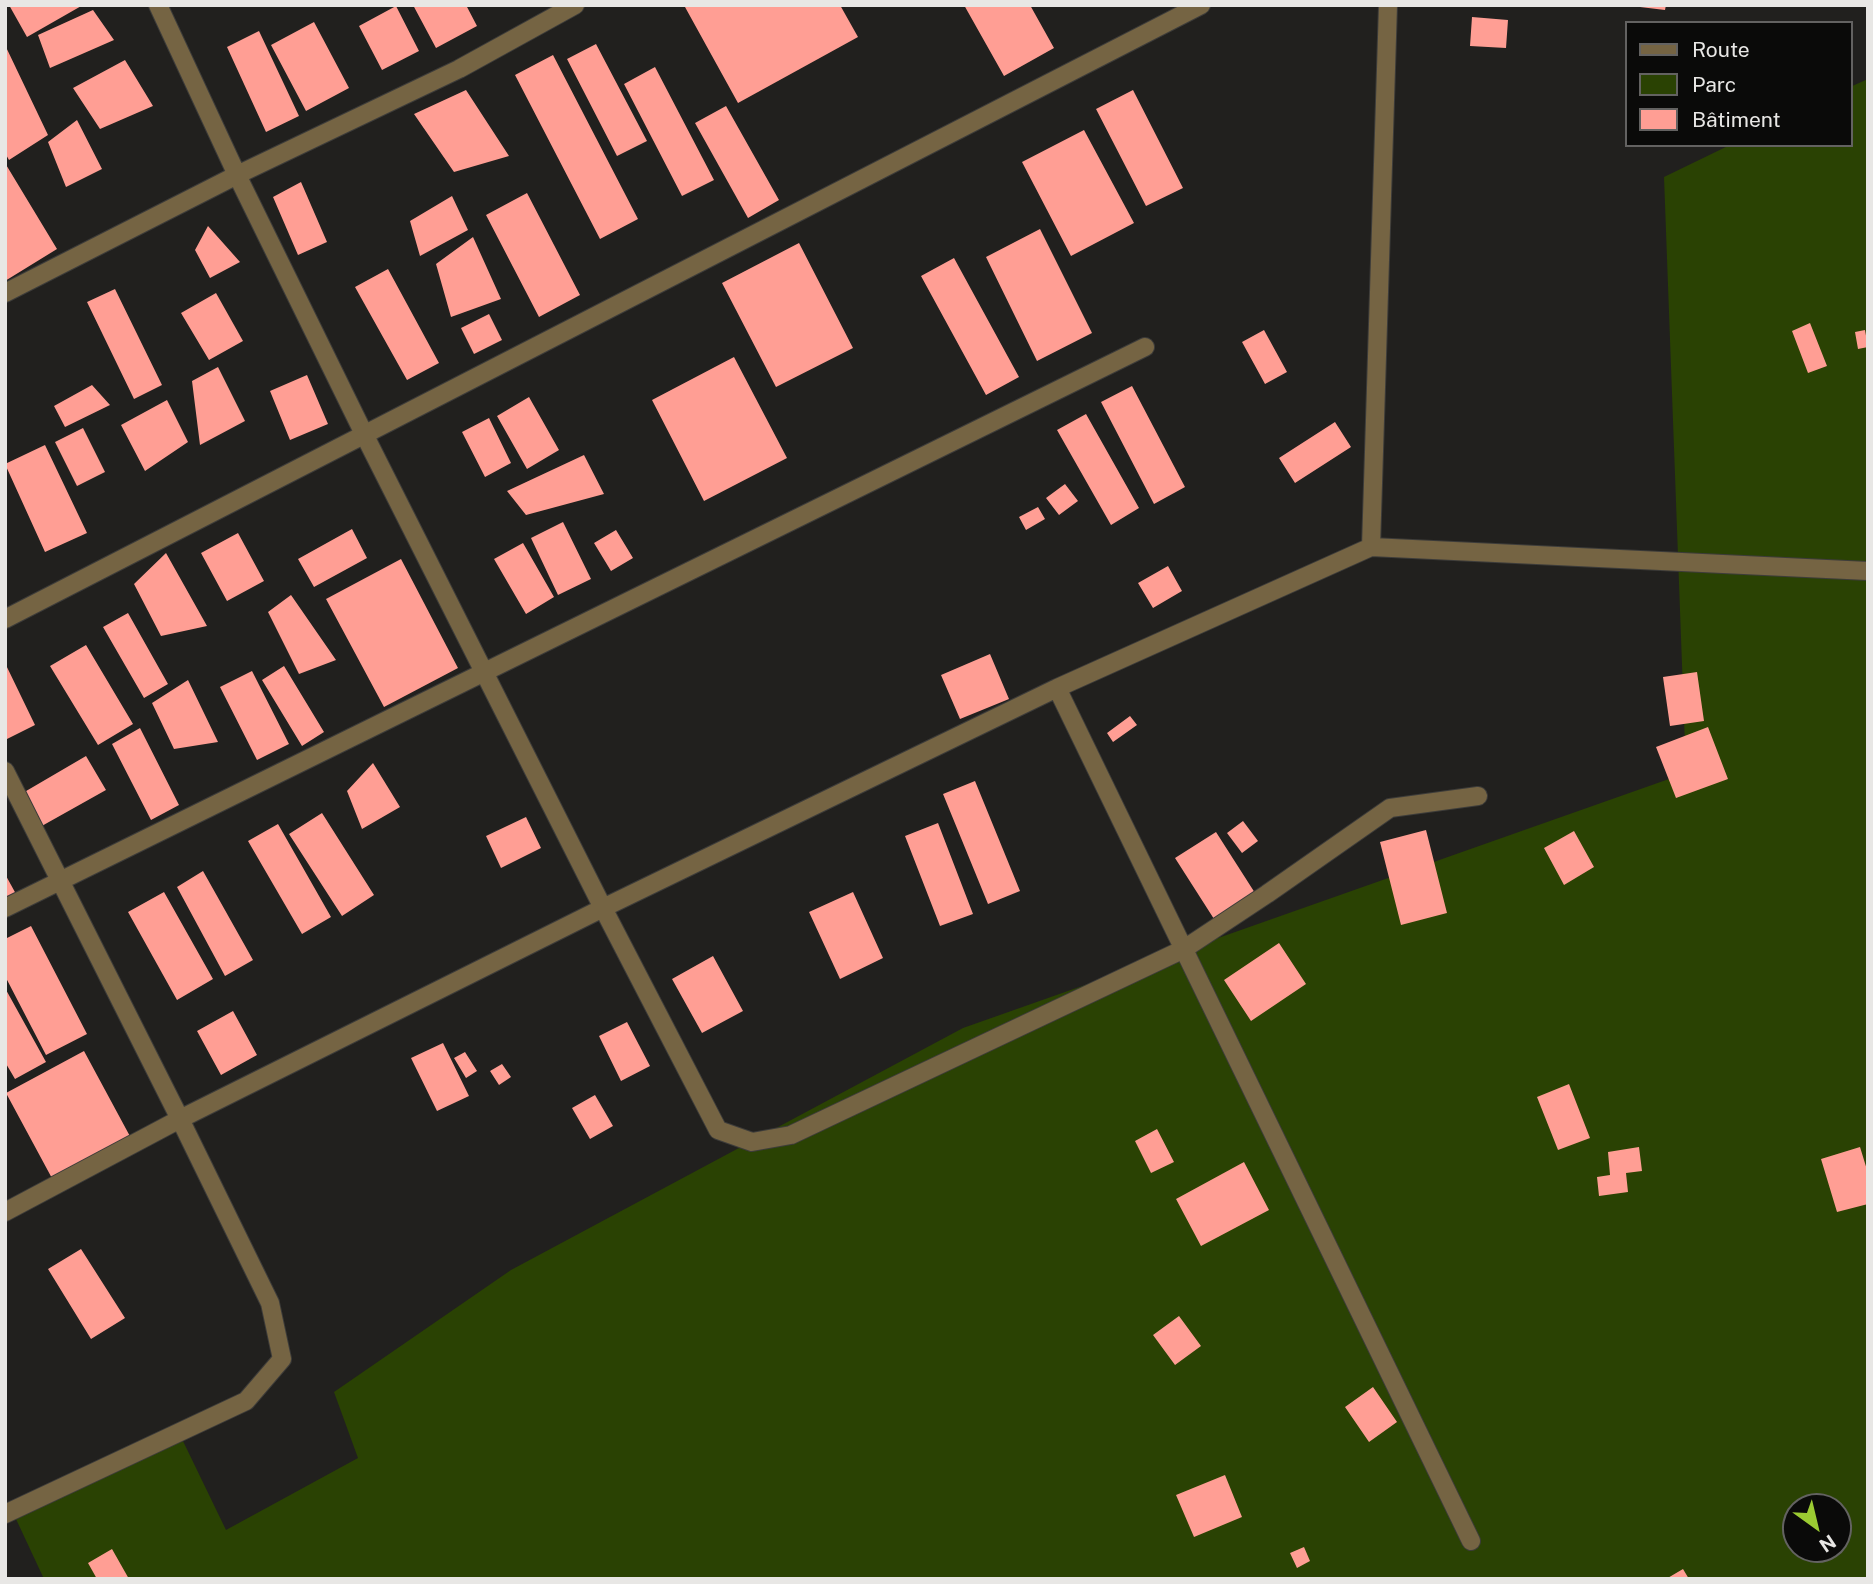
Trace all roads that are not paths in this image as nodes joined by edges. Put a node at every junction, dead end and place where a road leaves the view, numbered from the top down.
1 (158, 5) edge
2 (575, 5) edge
3 (1202, 5) edge
4 (1388, 5) edge
5 (237, 176) junction
6 (5, 293) edge
7 (1145, 347) dead end
8 (365, 436) junction
9 (1371, 547) junction
10 (1868, 570) edge
11 (5, 619) edge
12 (485, 672) junction
13 (1057, 688) junction
14 (5, 771) edge
15 (1478, 796) dead end
16 (60, 881) junction
17 (5, 908) edge
18 (603, 908) junction
19 (1184, 949) junction
20 (180, 1119) junction
21 (5, 1212) edge
22 (5, 1514) edge
23 (1471, 1541) dead end

1 - 5 street
2 - 5 street
3 - 8 street
4 - 9 street
5 - 6 street
5 - 8 street
7 - 12 street
8 - 11 street
8 - 12 street
9 - 10 street
9 - 13 street
12 - 16 street
12 - 18 street
13 - 18 street
13 - 19 street
14 - 16 street
15 - 19 street
16 - 17 street
16 - 20 street
18 - 19 street
18 - 20 street
19 - 23 street
20 - 21 street
20 - 22 street

